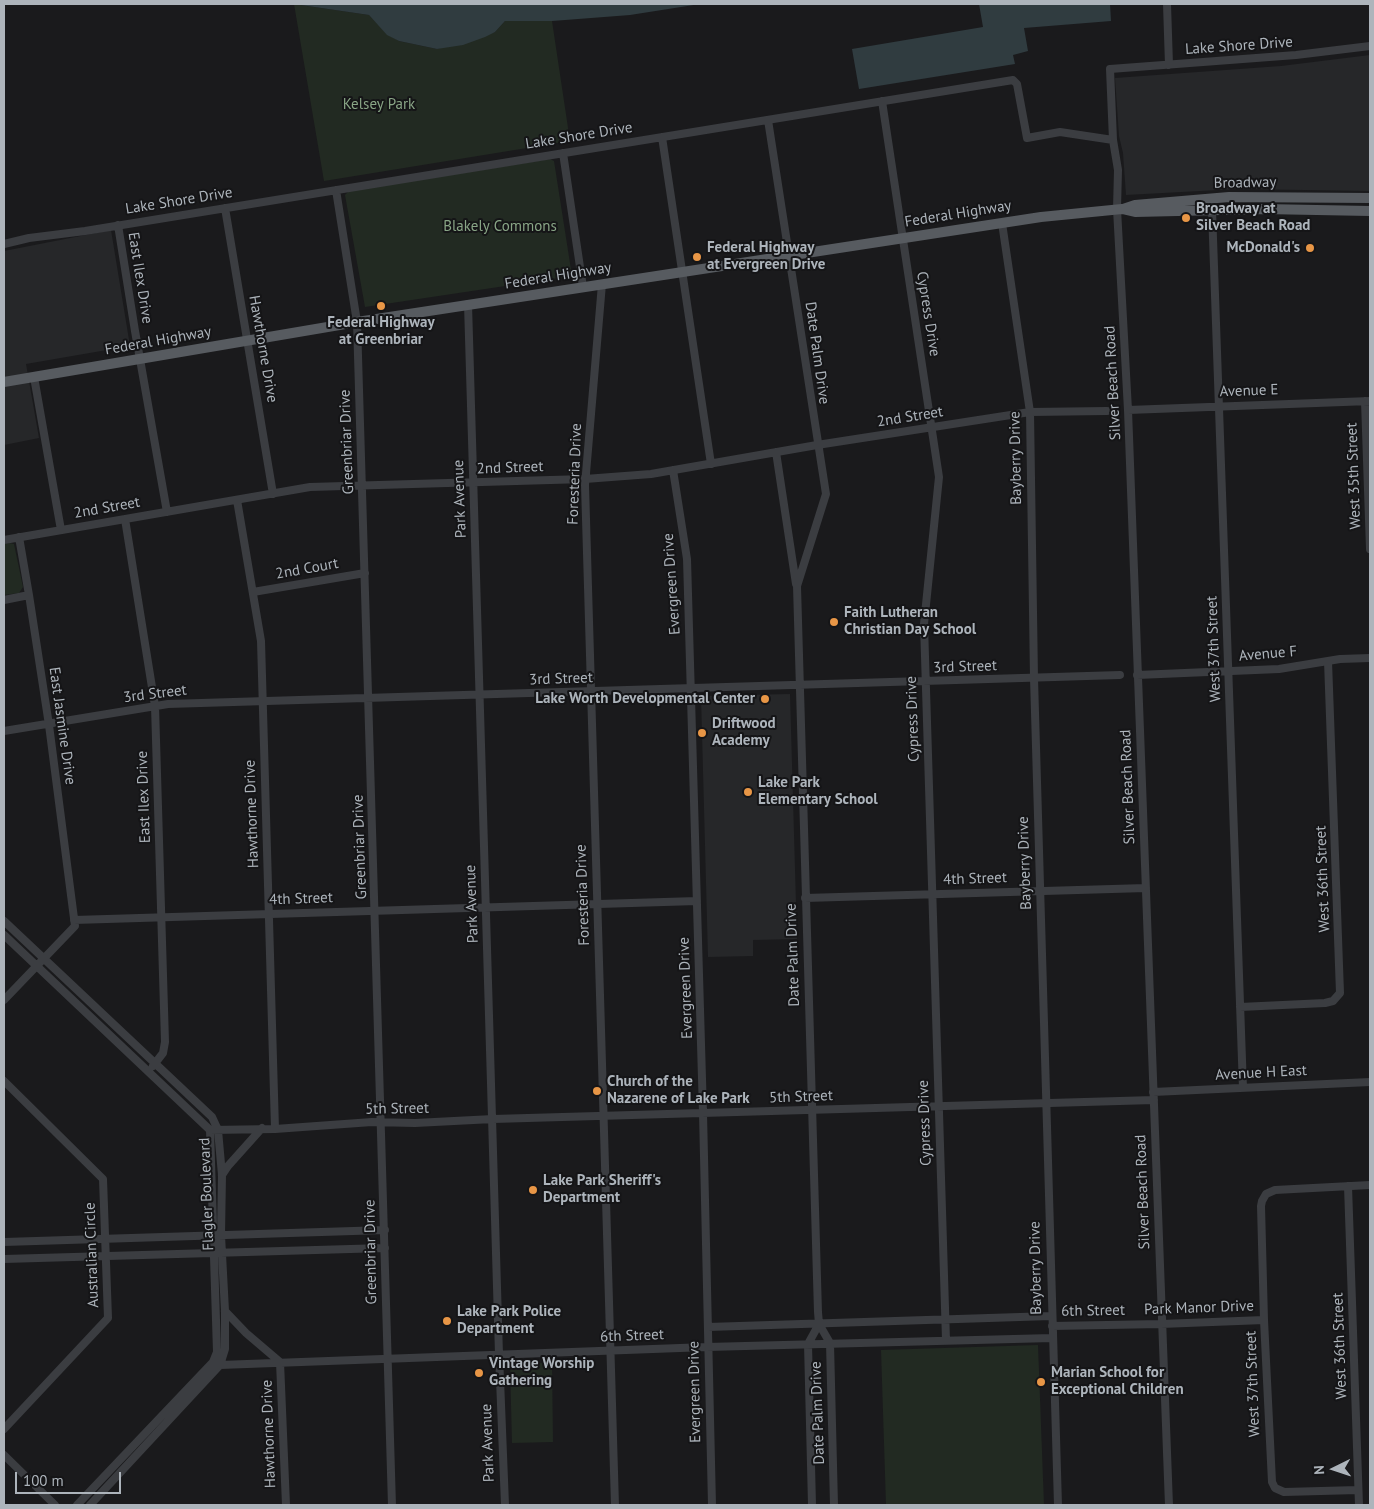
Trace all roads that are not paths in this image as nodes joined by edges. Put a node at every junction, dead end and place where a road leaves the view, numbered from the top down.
1 (1167, 4) edge
2 (1370, 46) edge
3 (1169, 65) junction
4 (1110, 69) joint
5 (882, 101) junction
6 (768, 120) junction
7 (662, 137) junction
8 (1113, 140) junction
9 (563, 153) junction
10 (336, 190) junction
11 (1333, 198) junction
12 (1370, 198) edge
13 (225, 208) junction
14 (1120, 209) junction
15 (1263, 209) junction
16 (1212, 210) junction
17 (1370, 211) edge
18 (1002, 223) junction
19 (118, 225) junction
20 (903, 238) junction
21 (4, 244) edge
22 (789, 255) junction
23 (681, 272) junction
24 (602, 284) junction
25 (583, 287) junction
26 (468, 304) junction
27 (358, 322) junction
28 (247, 340) junction
29 (141, 359) junction
30 (34, 377) junction
31 (4, 382) edge
32 (1368, 401) edge
33 (1218, 406) junction
34 (1128, 410) junction
35 (1107, 411) dead end
36 (1030, 412) junction
37 (932, 427) junction
38 (817, 445) junction
39 (776, 452) junction
40 (711, 464) junction
41 (673, 470) junction
42 (585, 479) junction
43 (474, 482) junction
44 (363, 486) junction
45 (273, 494) junction
46 (237, 500) junction
47 (167, 512) junction
48 (125, 519) junction
49 (60, 530) junction
50 (18, 537) junction
51 (4, 540) edge
52 (1370, 549) edge
53 (365, 573) junction
54 (797, 586) junction
55 (253, 592) junction
56 (29, 595) junction
57 (4, 600) edge
58 (1370, 658) edge
59 (1328, 661) junction
60 (1228, 671) junction
61 (1138, 674) junction
62 (1120, 675) dead end
63 (1034, 678) junction
64 (926, 682) junction
65 (799, 685) junction
66 (691, 688) junction
67 (591, 692) junction
68 (480, 695) junction
69 (369, 698) junction
70 (263, 701) junction
71 (155, 706) junction
72 (49, 724) junction
73 (4, 731) edge
74 (1146, 888) junction
75 (1040, 891) junction
76 (932, 894) junction
77 (805, 898) junction
78 (697, 901) junction
79 (597, 904) junction
80 (486, 907) junction
81 (375, 910) junction
82 (269, 914) junction
83 (161, 917) junction
84 (74, 920) junction
85 (4, 921) edge
86 (4, 935) edge
87 (44, 960) junction
88 (36, 967) junction
89 (4, 1000) edge
90 (1240, 1007) junction
91 (155, 1063) junction
92 (148, 1071) junction
93 (4, 1081) edge
94 (1370, 1082) edge
95 (1243, 1088) junction
96 (1154, 1096) junction
97 (1046, 1103) junction
98 (938, 1106) junction
99 (811, 1110) junction
100 (703, 1113) junction
101 (604, 1116) junction
102 (493, 1119) junction
103 (381, 1123) junction
104 (262, 1128) junction
105 (276, 1129) junction
106 (214, 1130) junction
107 (222, 1175) junction
108 (1370, 1185) edge
109 (1348, 1186) junction
110 (385, 1230) junction
111 (218, 1235) junction
112 (104, 1238) junction
113 (4, 1242) edge
114 (386, 1248) junction
115 (218, 1253) junction
116 (106, 1256) junction
117 (4, 1259) edge
118 (225, 1311) junction
119 (1051, 1316) junction
120 (945, 1319) junction
121 (1264, 1320) junction
122 (819, 1324) junction
123 (1136, 1324) joint
124 (1161, 1324) junction
125 (1052, 1326) junction
126 (708, 1327) junction
127 (1052, 1338) junction
128 (946, 1340) junction
129 (830, 1343) junction
130 (808, 1344) junction
131 (707, 1347) junction
132 (611, 1350) junction
133 (499, 1354) junction
134 (387, 1358) junction
135 (280, 1362) junction
136 (217, 1363) junction
137 (4, 1429) edge
138 (4, 1455) edge
139 (1358, 1490) junction
140 (504, 1504) edge
141 (55, 1505) edge
142 (77, 1505) edge
143 (90, 1505) edge
144 (286, 1505) edge
145 (392, 1505) edge
146 (615, 1505) edge
147 (712, 1505) edge
148 (812, 1505) edge
149 (834, 1505) edge
150 (1058, 1505) edge
151 (1168, 1505) edge
152 (1359, 1505) edge

1 - 3 street
2 - 3 street, Lake Shore Drive
3 - 4 street, Lake Shore Drive
4 - 8 street, Silver Beach Road
5 - 6 street, Lake Shore Drive
5 - 8 street, Lake Shore Drive
5 - 20 street, Cypress Drive
6 - 7 street, Lake Shore Drive
6 - 22 street, Date Palm Drive
7 - 9 street, Lake Shore Drive
7 - 23 street
8 - 14 street, Silver Beach Road
9 - 10 street, Lake Shore Drive
9 - 25 street
10 - 13 street, Lake Shore Drive
10 - 27 street, Greenbriar Drive
11 - 12 main road, Broadway
11 - 14 main road, Broadway
11 - 15 main road
13 - 19 street, Lake Shore Drive
13 - 28 street, Hawthorne Drive
14 - 16 main road, Broadway
14 - 18 main road, Federal Highway
14 - 34 street, Silver Beach Road
15 - 16 main road, Broadway
15 - 17 main road, Broadway
16 - 33 street, West 37th Street
18 - 20 main road, Federal Highway
18 - 36 street, Bayberry Drive
19 - 21 street, Lake Shore Drive
19 - 29 street, East Ilex Drive
20 - 22 main road, Federal Highway
20 - 37 street, Cypress Drive
22 - 23 main road, Federal Highway
22 - 38 street, Date Palm Drive
23 - 24 main road, Federal Highway
23 - 40 street
24 - 25 main road, Federal Highway
24 - 42 street, Foresteria Drive
25 - 26 main road, Federal Highway
26 - 27 main road, Federal Highway
26 - 43 street, Park Avenue
27 - 28 main road, Federal Highway
27 - 44 street, Greenbriar Drive
28 - 29 main road, Federal Highway
28 - 45 street, Hawthorne Drive
29 - 30 main road, Federal Highway
29 - 47 street, East Ilex Drive
30 - 31 main road, Federal Highway
30 - 49 street
32 - 33 street, Avenue E
32 - 52 street, West 35th Street
33 - 34 street, Avenue E
33 - 60 street, West 37th Street
34 - 61 street, Silver Beach Road
35 - 36 street, 2nd Street
36 - 37 street, 2nd Street
36 - 63 street, Bayberry Drive
37 - 38 street, 2nd Street
37 - 64 street, Cypress Drive
38 - 39 street, 2nd Street
38 - 54 street, Date Palm Drive
39 - 40 street, 2nd Street
39 - 54 street, Date Palm Drive
40 - 41 street, 2nd Street
41 - 42 street, 2nd Street
41 - 66 street, Evergreen Drive
42 - 43 street, 2nd Street
42 - 67 street, Foresteria Drive
43 - 44 street, 2nd Street
43 - 68 street, Park Avenue
44 - 45 street, 2nd Street
44 - 53 street, Greenbriar Drive
45 - 46 street, 2nd Street
46 - 47 street, 2nd Street
46 - 55 street, Hawthorne Drive
47 - 48 street, 2nd Street
48 - 49 street, 2nd Street
48 - 71 street, East Ilex Drive
49 - 50 street, 2nd Street
50 - 51 street, 2nd Street
50 - 56 street, East Jasmine Drive
53 - 55 street, 2nd Court
53 - 69 street, Greenbriar Drive
54 - 65 street, Date Palm Drive
55 - 70 street, Hawthorne Drive
56 - 57 street
56 - 72 street, East Jasmine Drive
58 - 59 street, Avenue F
59 - 60 street, Avenue F
59 - 90 street, West 36th Street
60 - 61 street, Avenue F
60 - 90 street, West 37th Street
61 - 74 street, Silver Beach Road
62 - 63 street, 3rd Street
63 - 64 street, 3rd Street
63 - 75 street, Bayberry Drive
64 - 65 street, 3rd Street
64 - 76 street, Cypress Drive
65 - 66 street, 3rd Street
65 - 77 street, Date Palm Drive
66 - 67 street, 3rd Street
66 - 78 street, Evergreen Drive
67 - 68 street, 3rd Street
67 - 79 street, Foresteria Drive
68 - 69 street, 3rd Street
68 - 80 street, Park Avenue
69 - 70 street, 3rd Street
69 - 81 street, Greenbriar Drive
70 - 71 street, 3rd Street
70 - 82 street, Hawthorne Drive
71 - 72 street, 3rd Street
71 - 83 street, East Ilex Drive
72 - 73 street, 3rd Street
72 - 84 street, East Jasmine Drive
74 - 75 street, 4th Street
74 - 96 street, Silver Beach Road
75 - 76 street, 4th Street
75 - 97 street, Bayberry Drive
76 - 77 street, 4th Street
76 - 98 street, Cypress Drive
77 - 99 street, Date Palm Drive
78 - 79 street, 4th Street
78 - 100 street, Evergreen Drive
79 - 80 street, 4th Street
79 - 101 street, Foresteria Drive
80 - 81 street, 4th Street
80 - 102 street, Park Avenue
81 - 82 street, 4th Street
81 - 103 street, Greenbriar Drive
82 - 83 street, 4th Street
82 - 105 street, Hawthorne Drive
83 - 84 street, 4th Street
83 - 91 street, East Ilex Drive
84 - 87 street
85 - 87 street, Flagler Boulevard
86 - 88 street, Flagler Boulevard
87 - 88 street
87 - 91 street, Flagler Boulevard
88 - 89 street
88 - 92 street, Flagler Boulevard
90 - 95 street, West 37th Street
91 - 92 street, East Ilex Drive
91 - 106 street, Flagler Boulevard
92 - 106 street, Flagler Boulevard
93 - 112 street, Australian Circle
94 - 95 street, Avenue H East
95 - 96 street, Avenue H East
96 - 97 street, 5th Street
96 - 124 street, Silver Beach Road
97 - 98 street, 5th Street
97 - 119 street, Bayberry Drive
98 - 99 street, 5th Street
98 - 120 street, Cypress Drive
99 - 100 street, 5th Street
99 - 122 street, Date Palm Drive
100 - 101 street, 5th Street
100 - 126 street, Evergreen Drive
101 - 102 street, 5th Street
101 - 132 street, Foresteria Drive
102 - 103 street, 5th Street
102 - 133 street, Park Avenue
103 - 105 street, 5th Street
103 - 110 street, Greenbriar Drive
104 - 105 street, 5th Street
104 - 106 street, 5th Street
104 - 107 street
106 - 107 street, Flagler Boulevard
106 - 111 street, Flagler Boulevard
107 - 111 street, Flagler Boulevard
108 - 109 street
109 - 121 street, West 37th Street
109 - 139 street, West 36th Street
110 - 111 street
110 - 114 street, Greenbriar Drive
111 - 112 street
111 - 115 street, Flagler Boulevard
112 - 113 street
112 - 116 street, Australian Circle
114 - 115 street
114 - 134 street, Greenbriar Drive
115 - 116 street
115 - 118 street, Flagler Boulevard
115 - 136 street, Flagler Boulevard
116 - 117 street
116 - 137 street, Australian Circle
118 - 135 street
118 - 136 street, Flagler Boulevard
119 - 120 street, 6th Street
119 - 125 street, Bayberry Drive
120 - 122 street, 6th Street
120 - 128 street, Cypress Drive
121 - 124 street, Park Manor Drive
121 - 139 street, West 37th Street
122 - 126 street, 6th Street
122 - 129 street, Date Palm Drive
122 - 130 street, Date Palm Drive
123 - 124 street, Park Manor Drive
123 - 125 street, 6th Street
124 - 151 street, Silver Beach Road
125 - 127 street, Bayberry Drive
126 - 131 street, Evergreen Drive
127 - 128 street, 6th Street
127 - 150 street, Bayberry Drive
128 - 129 street, 6th Street
129 - 130 street, 6th Street
129 - 149 street, Date Palm Drive
130 - 131 street, 6th Street
130 - 148 street, Date Palm Drive
131 - 132 street, 6th Street
131 - 147 street, Evergreen Drive
132 - 133 street, 6th Street
132 - 146 street, Foresteria Drive
133 - 134 street, 6th Street
133 - 140 street, Park Avenue
134 - 135 street, 6th Street
134 - 145 street, Greenbriar Drive
135 - 136 street, 6th Street
135 - 144 street, Hawthorne Drive
136 - 142 street
136 - 143 street
138 - 141 street
139 - 152 street, West 36th Street

